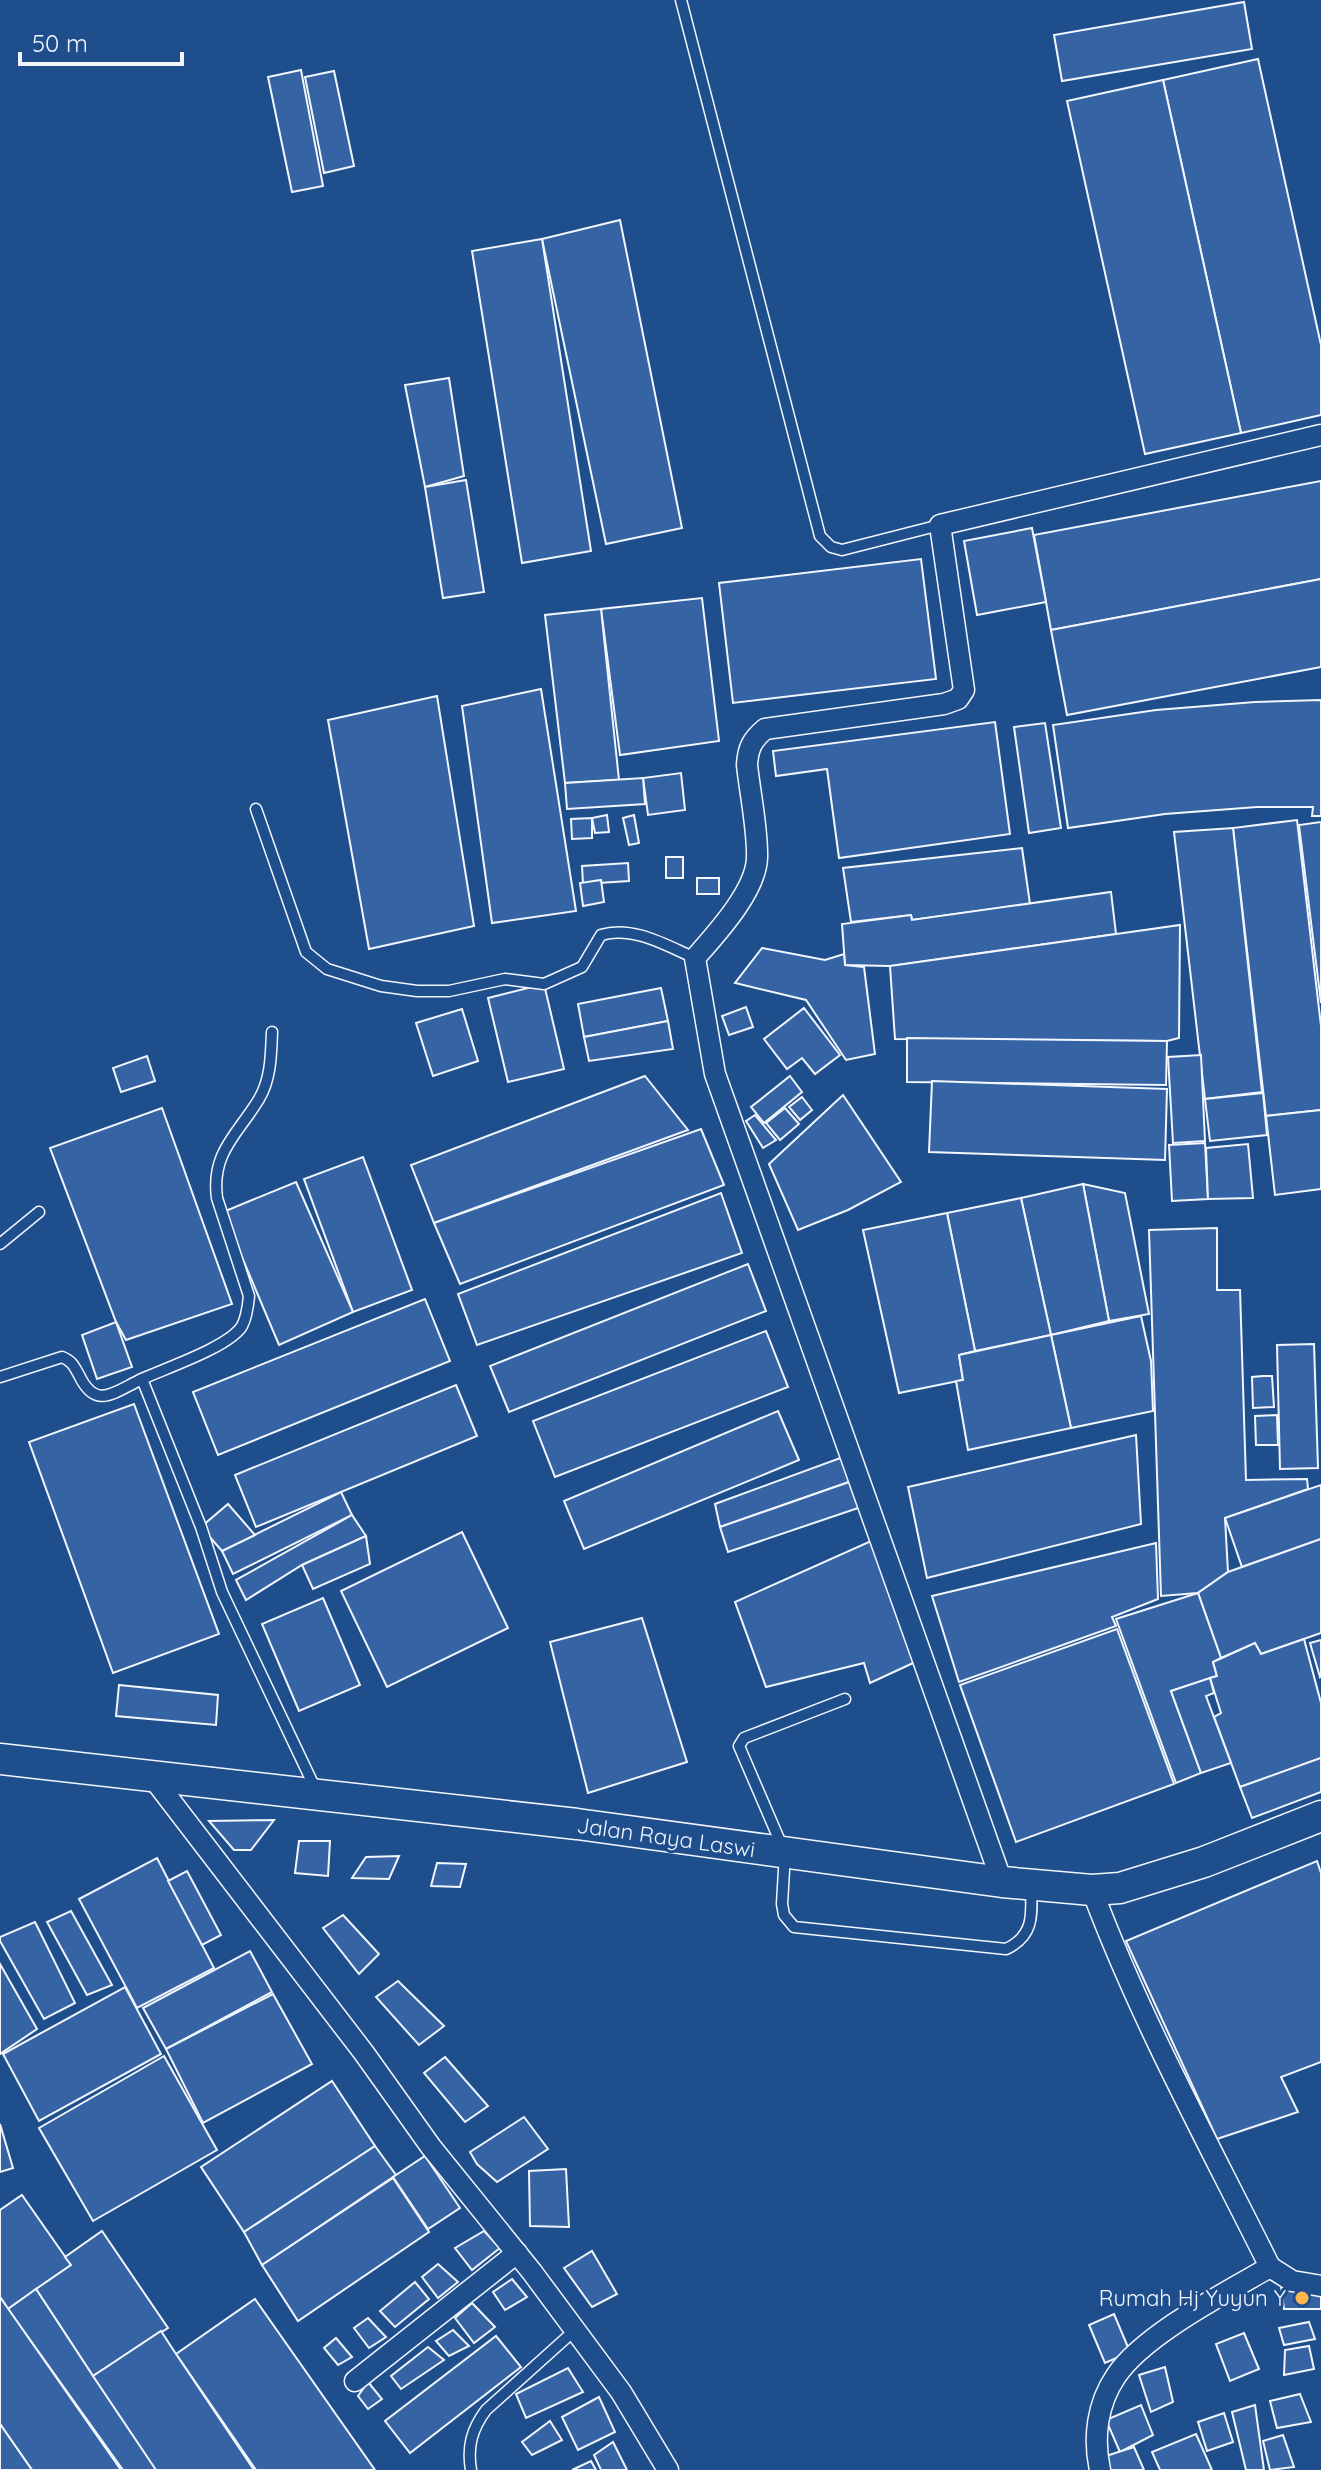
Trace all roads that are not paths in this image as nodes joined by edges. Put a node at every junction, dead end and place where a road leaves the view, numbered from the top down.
1 (681, 0) edge
2 (1321, 435) edge
3 (940, 525) junction
4 (256, 809) dead end
5 (695, 958) junction
6 (272, 1032) dead end
7 (39, 1212) dead end
8 (0, 1244) edge
9 (0, 1377) edge
10 (142, 1379) junction
11 (845, 1699) dead end
12 (0, 1759) edge
13 (153, 1778) junction
14 (319, 1795) junction
15 (1321, 1816) edge
16 (785, 1853) junction
17 (1017, 1884) junction
18 (1092, 1890) junction
19 (517, 2253) junction
20 (1270, 2267) junction
21 (1321, 2286) edge
22 (575, 2330) junction
23 (355, 2381) dead end
24 (471, 2470) edge
25 (668, 2470) edge
26 (1100, 2470) edge

1 - 3 lane
2 - 3 street
3 - 5 street
4 - 5 lane
5 - 17 street
6 - 10 lane
7 - 8 lane
9 - 10 lane
10 - 14 lane
11 - 16 lane
12 - 13 main road, Jalan Raya Laswi
13 - 14 main road, Jalan Raya Laswi
13 - 19 street
14 - 16 main road, Jalan Raya Laswi
15 - 18 main road, Jalan Raya Laswi
16 - 17 main road, Jalan Raya Laswi
16 - 17 lane
17 - 18 main road, Jalan Raya Laswi
18 - 20 street
19 - 22 street
19 - 23 street
20 - 21 street
20 - 26 street
22 - 24 lane
22 - 25 street

